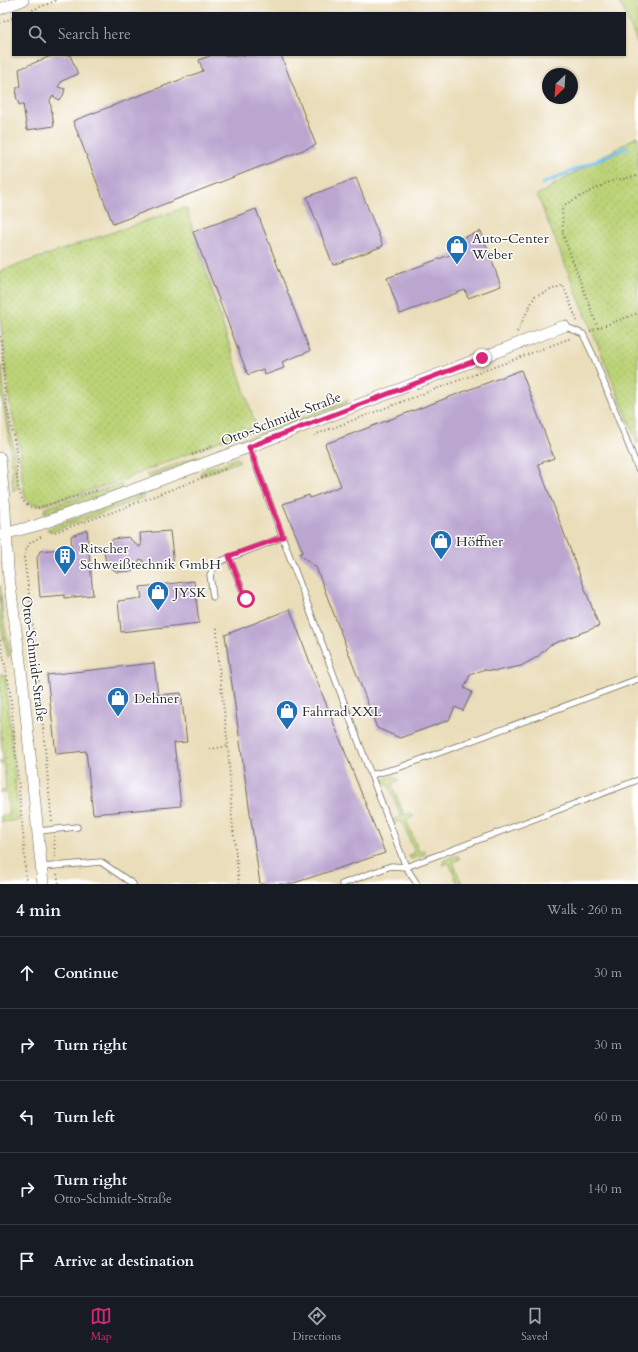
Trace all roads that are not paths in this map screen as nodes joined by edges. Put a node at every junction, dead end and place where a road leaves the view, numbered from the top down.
1 (22, 0) edge
2 (0, 9) edge
3 (564, 326) joint
4 (249, 447) junction
5 (0, 458) edge
6 (638, 469) edge
7 (3, 534) edge
8 (283, 537) junction
9 (229, 556) junction
10 (213, 597) dead end
11 (246, 599) dead end
12 (638, 679) edge
13 (371, 775) junction
14 (638, 780) edge
15 (76, 827) dead end
16 (38, 831) junction
17 (42, 867) junction
18 (406, 867) junction
19 (43, 884) edge
20 (133, 884) edge
21 (342, 884) edge
22 (417, 884) edge

1 - 2 street
3 - 4 street, Otto-Schmidt-Straße
3 - 6 lane
4 - 7 street, Otto-Schmidt-Straße
4 - 8 lane
5 - 7 street, Otto-Schmidt-Straße
7 - 16 street, Otto-Schmidt-Straße
8 - 9 lane
8 - 13 lane
9 - 10 lane
9 - 11 lane
12 - 13 lane
13 - 18 lane
14 - 18 lane
15 - 16 lane
16 - 17 street, Otto-Schmidt-Straße
17 - 19 street, Otto-Schmidt-Straße
17 - 20 lane
18 - 21 lane
18 - 22 lane

